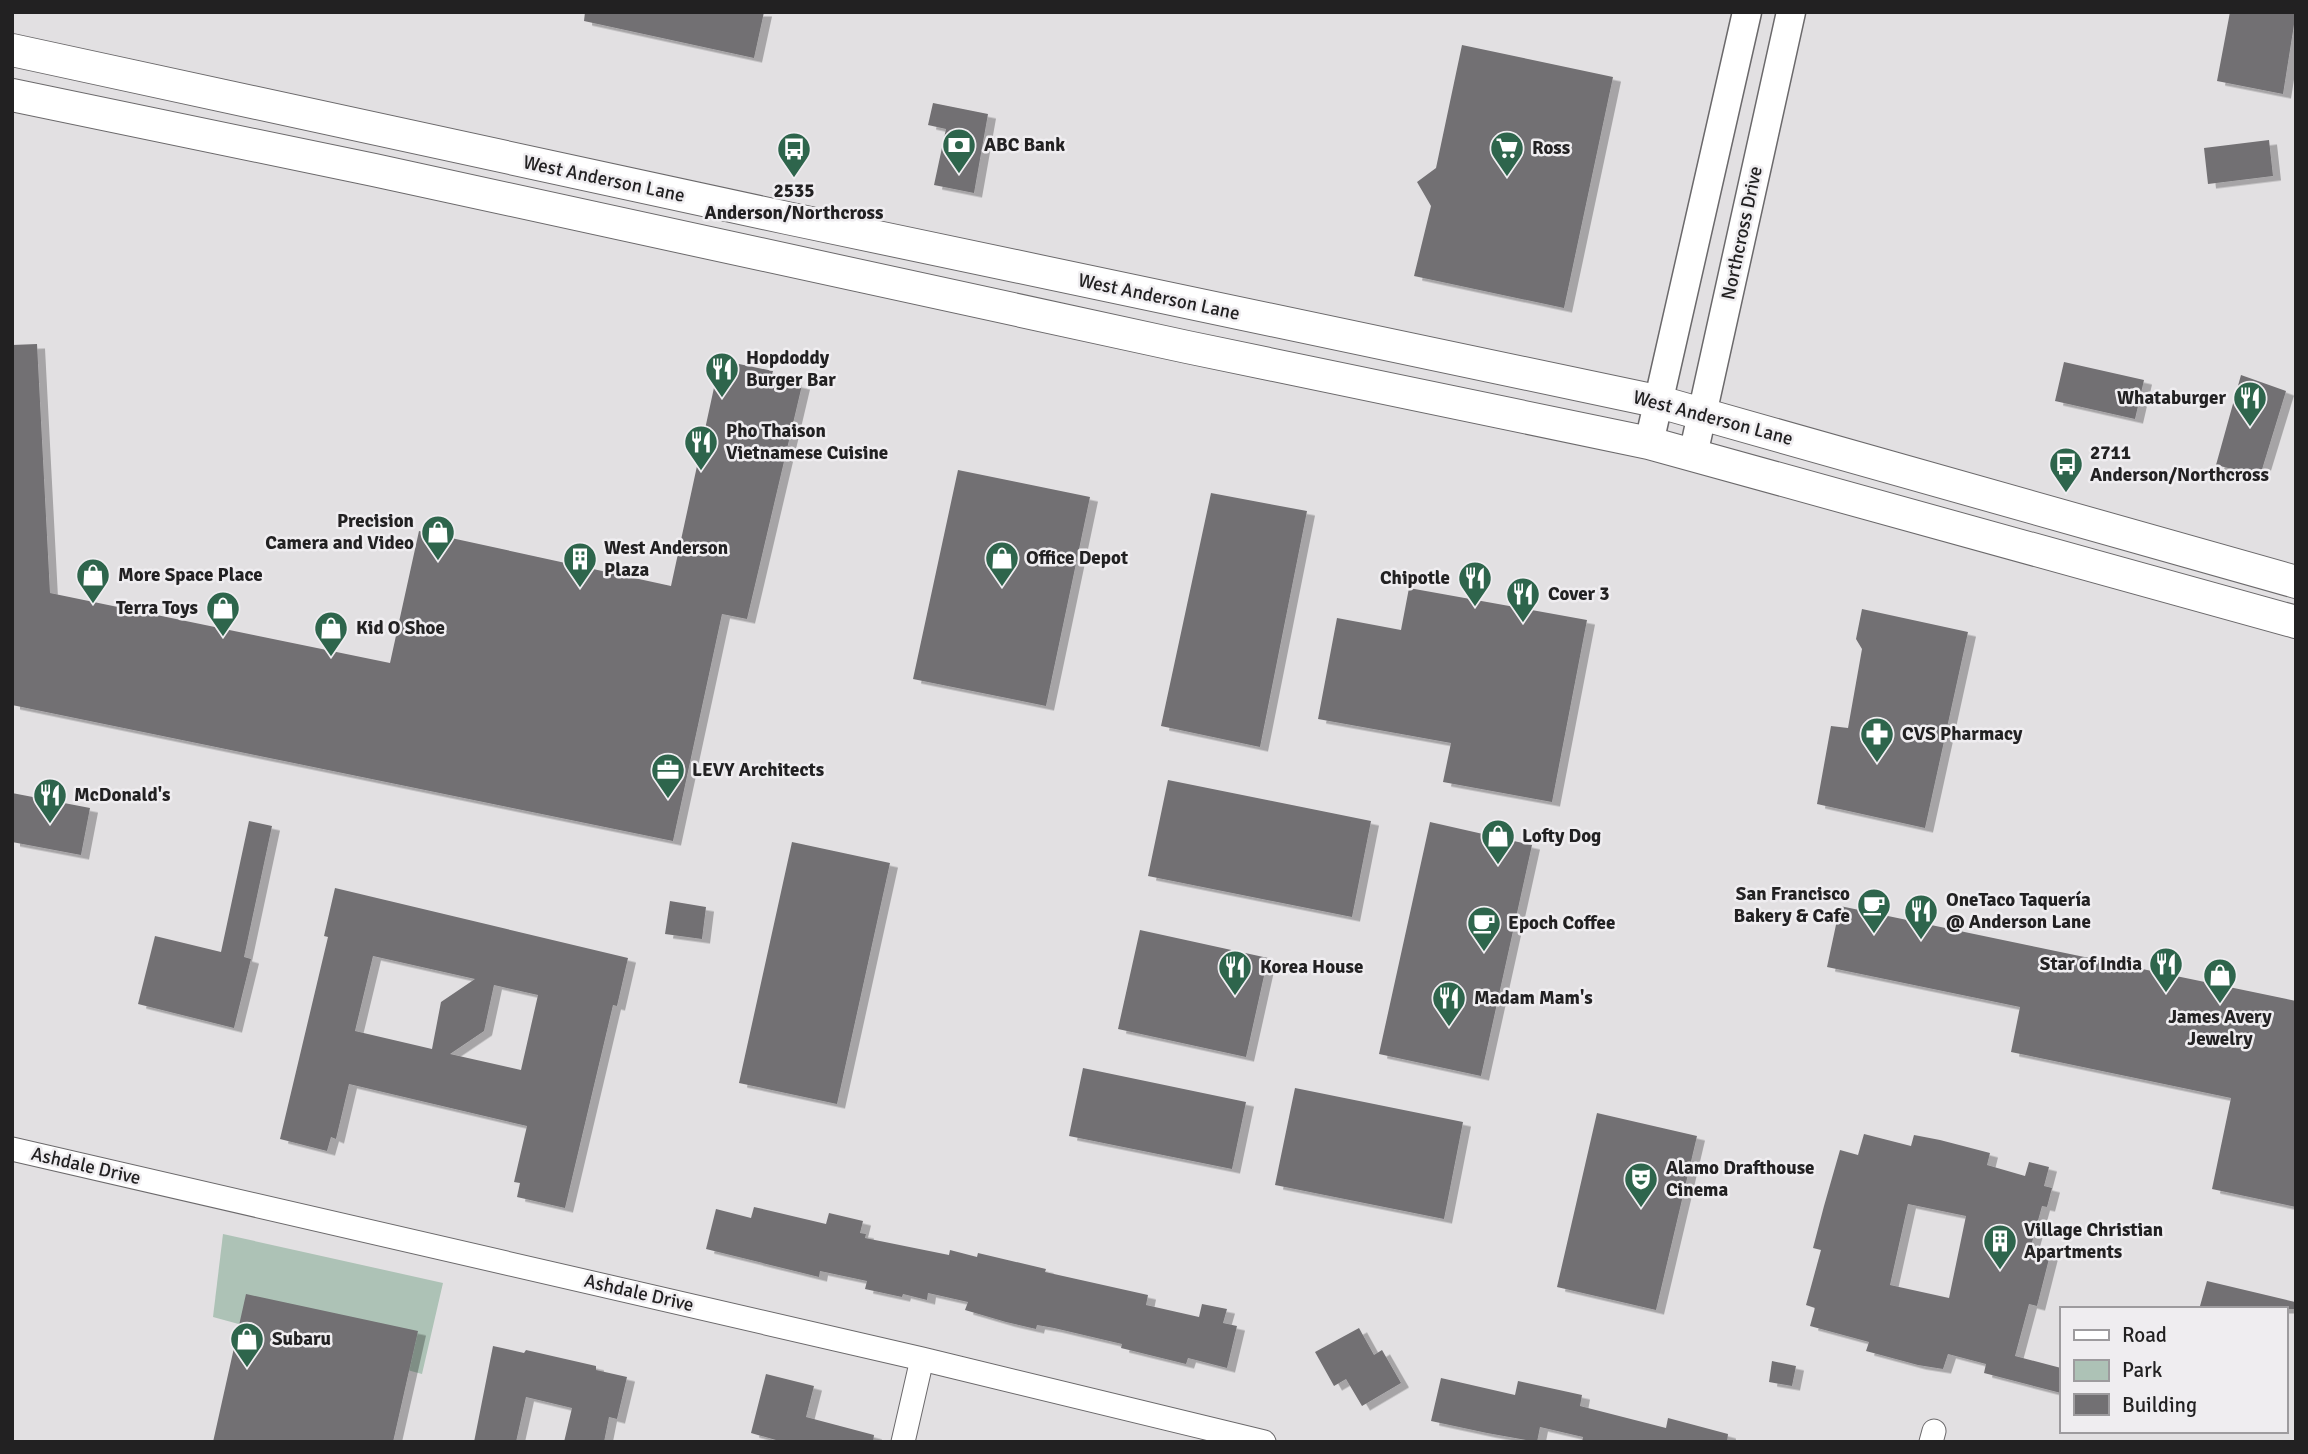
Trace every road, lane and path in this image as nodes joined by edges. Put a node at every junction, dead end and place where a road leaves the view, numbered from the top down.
1 (1747, 12) edge
2 (1791, 12) edge
3 (1738, 48) junction
4 (12, 50) edge
5 (1782, 53) junction
6 (12, 95) edge
7 (395, 134) junction
8 (430, 141) junction
9 (389, 173) junction
10 (420, 180) junction
11 (1028, 269) junction
12 (1021, 310) junction
13 (1392, 346) junction
14 (1187, 347) junction
15 (1656, 401) junction
16 (1703, 413) junction
17 (1648, 443) junction
18 (1693, 454) junction
19 (2290, 580) edge
20 (2287, 620) edge
21 (12, 1149) edge
22 (922, 1359) junction
23 (1261, 1441) edge
24 (903, 1442) edge

1 - 3 street
2 - 5 street, Northcross Drive
3 - 5 street
3 - 15 street
4 - 7 main road, West Anderson Lane
5 - 16 street, Northcross Drive
6 - 9 main road
7 - 8 main road, West Anderson Lane
7 - 9 main road
8 - 10 main road
8 - 11 main road, West Anderson Lane
9 - 10 main road
10 - 12 main road
11 - 12 main road
11 - 13 main road, West Anderson Lane
12 - 14 main road
13 - 14 main road
13 - 15 main road, West Anderson Lane
14 - 17 main road
15 - 16 main road, West Anderson Lane
15 - 17 street
16 - 18 street, Northcross Drive
16 - 19 main road, West Anderson Lane
17 - 18 main road
18 - 20 main road
19 - 20 main road
21 - 22 street, Ashdale Drive
22 - 23 street, Ashdale Drive
22 - 24 street

